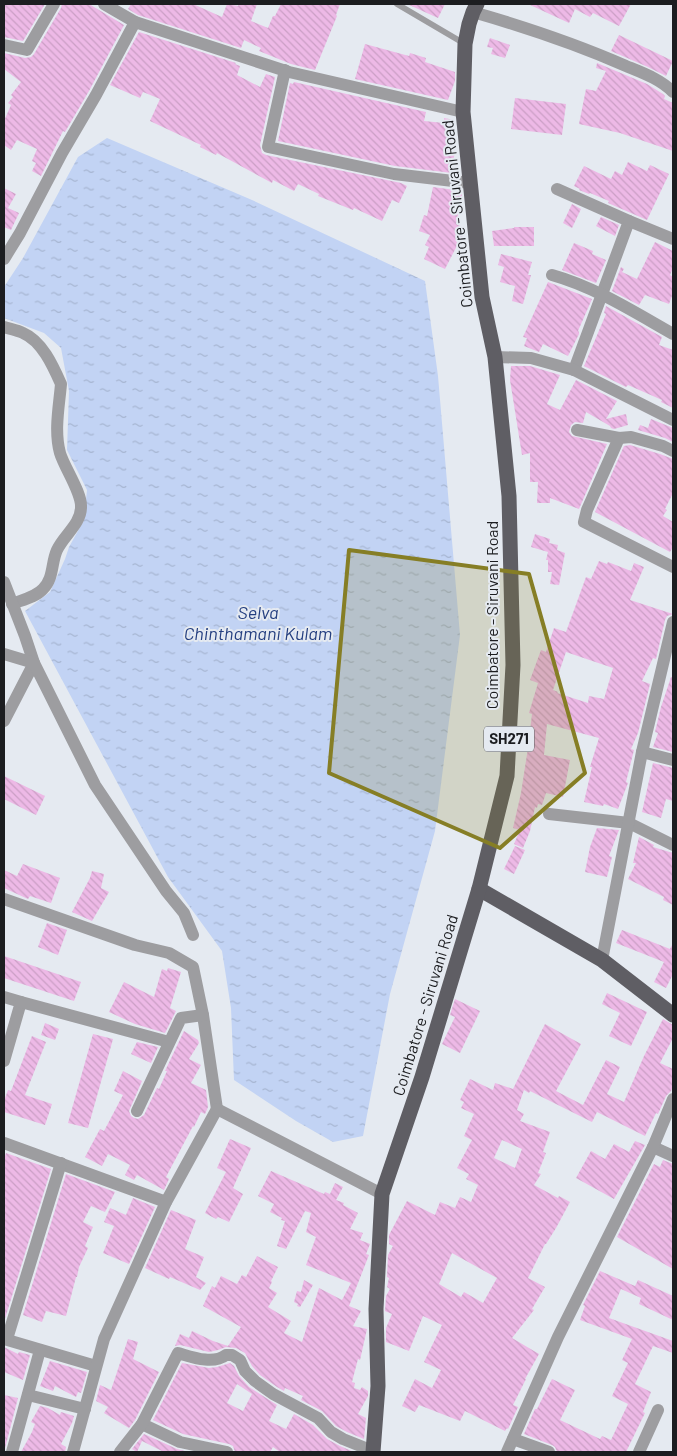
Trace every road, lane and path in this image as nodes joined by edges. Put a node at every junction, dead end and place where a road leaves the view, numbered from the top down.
1 (54, 4) edge
2 (104, 4) edge
3 (397, 4) edge
4 (121, 8) edge
5 (475, 8) edge
6 (134, 22) junction
7 (465, 44) junction
8 (4, 45) edge
9 (285, 70) junction
10 (673, 92) edge
11 (463, 112) junction
12 (470, 183) junction
13 (557, 189) dead end
14 (629, 221) junction
15 (673, 239) edge
16 (4, 258) edge
17 (552, 275) dead end
18 (602, 295) junction
19 (4, 327) edge
20 (673, 334) edge
21 (495, 357) junction
22 (574, 370) junction
23 (673, 420) edge
24 (578, 430) dead end
25 (619, 438) junction
26 (673, 451) edge
27 (673, 566) edge
28 (4, 582) edge
29 (12, 604) junction
30 (673, 624) edge
31 (4, 654) edge
32 (34, 663) junction
33 (4, 721) edge
34 (642, 752) junction
35 (673, 760) edge
36 (549, 814) dead end
37 (629, 823) junction
38 (673, 845) edge
39 (479, 889) junction
40 (4, 899) edge
41 (193, 936) dead end
42 (602, 960) junction
43 (4, 997) edge
44 (21, 1002) junction
45 (203, 1015) junction
46 (673, 1015) edge
47 (169, 1042) junction
48 (4, 1061) edge
49 (673, 1099) edge
50 (217, 1108) junction
51 (137, 1111) dead end
52 (5, 1146) edge
53 (652, 1147) junction
54 (673, 1156) edge
55 (61, 1163) junction
56 (382, 1194) junction
57 (166, 1202) junction
58 (5, 1339) edge
59 (40, 1350) junction
60 (96, 1366) junction
61 (28, 1395) junction
62 (85, 1409) junction
63 (658, 1410) dead end
64 (142, 1424) junction
65 (513, 1438) junction
66 (12, 1452) edge
67 (73, 1452) edge
68 (120, 1452) edge
69 (227, 1452) edge
70 (373, 1452) edge
71 (507, 1452) edge
72 (549, 1452) edge
73 (639, 1452) edge

1 - 8 street
2 - 4 street
3 - 7 lane
4 - 6 street
5 - 7 main road, Coimbatore - Siruvani Road / SH271
5 - 10 street
6 - 9 street
6 - 16 street
7 - 11 main road, Coimbatore - Siruvani Road / SH271
9 - 11 street
9 - 12 street
11 - 12 main road, Coimbatore - Siruvani Road / SH271
12 - 21 main road, Coimbatore - Siruvani Road / SH271
13 - 14 street
14 - 15 street
14 - 18 street
17 - 18 street
18 - 20 street
18 - 22 street
19 - 29 street
21 - 22 street
21 - 39 main road, Coimbatore - Siruvani Road / SH271
22 - 23 street
24 - 25 street
25 - 26 street
25 - 27 street
28 - 29 street
29 - 32 street
30 - 34 street
31 - 32 street
32 - 33 street
32 - 41 street
34 - 35 street
34 - 37 street
36 - 37 street
37 - 38 street
37 - 42 street
39 - 42 main road
39 - 56 main road, Coimbatore - Siruvani Road / SH271
40 - 45 street
42 - 46 main road
43 - 44 street
44 - 47 street
44 - 48 street
45 - 47 street
45 - 50 street
47 - 51 street
49 - 53 street
50 - 56 street
50 - 57 street
52 - 55 street
53 - 54 street
53 - 65 street
55 - 57 street
55 - 58 street
56 - 70 main road, Coimbatore - Siruvani Road / SH271
57 - 60 street
58 - 59 street
59 - 60 street
59 - 61 street
60 - 62 street
61 - 62 street
61 - 66 street
62 - 67 street
63 - 73 street
64 - 68 street
64 - 69 street
64 - 70 street
65 - 71 street
65 - 72 street

